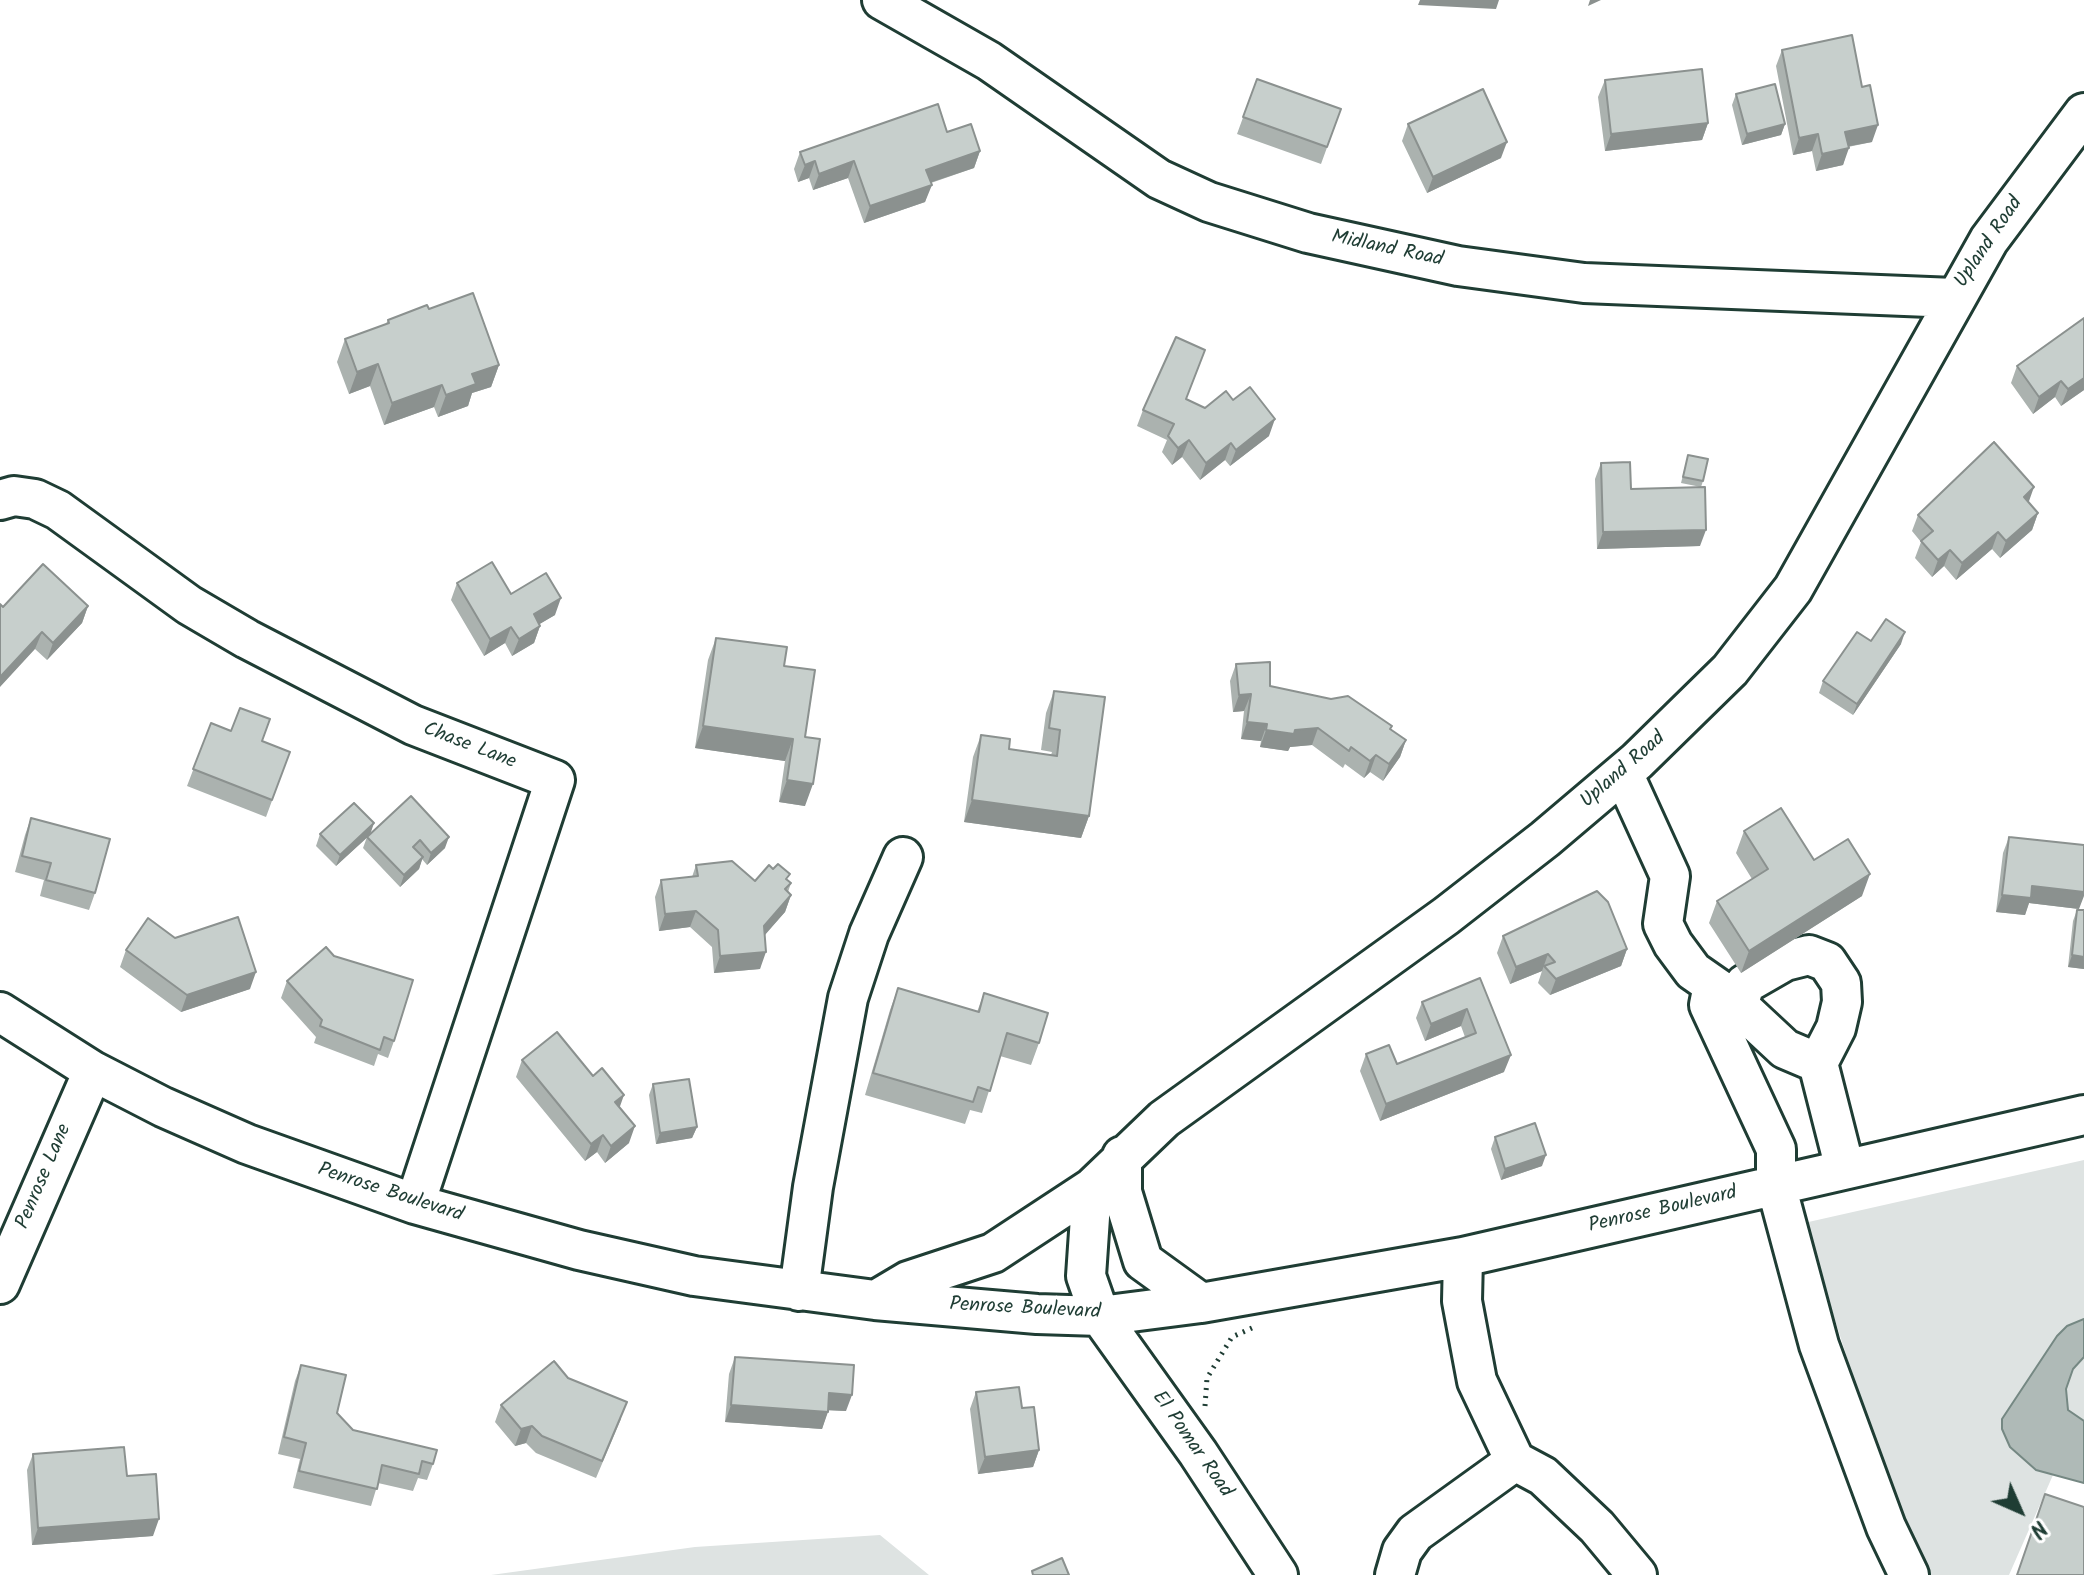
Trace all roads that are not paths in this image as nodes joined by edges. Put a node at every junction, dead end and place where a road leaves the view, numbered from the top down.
1 (882, 0) edge
2 (2084, 113) edge
3 (1954, 298) junction
4 (0, 500) edge
5 (1623, 773) junction
6 (903, 857) dead end
7 (1726, 996) junction
8 (0, 1012) edge
9 (1818, 1063) junction
10 (93, 1071) junction
11 (2084, 1115) edge
12 (1122, 1156) junction
13 (1845, 1169) junction
14 (1776, 1185) junction
15 (1092, 1188) junction
16 (415, 1204) junction
17 (1463, 1257) junction
18 (0, 1284) edge
19 (799, 1291) junction
20 (875, 1300) junction
21 (1201, 1303) junction
22 (1100, 1316) junction
23 (1515, 1461) junction
24 (1278, 1575) edge
25 (1395, 1575) edge
26 (1637, 1575) edge
27 (1909, 1575) edge

1 - 3 street, Midland Road
2 - 3 street, Upland Road
3 - 5 street, Upland Road
4 - 16 street, Chase Lane
5 - 7 street
5 - 12 street, Upland Road
6 - 19 street
7 - 9 street
7 - 9 street
7 - 14 street
8 - 10 street, Penrose Boulevard
9 - 13 street
10 - 16 street, Penrose Boulevard
10 - 18 street, Penrose Lane
11 - 13 street, Penrose Boulevard
12 - 15 street, Upland Road
12 - 21 street
13 - 14 street, Penrose Boulevard
14 - 17 street, Penrose Boulevard
14 - 27 street
15 - 20 street, Upland Road
15 - 22 street
16 - 19 street, Penrose Boulevard
17 - 21 street, Penrose Boulevard
17 - 23 street
19 - 20 street, Penrose Boulevard
20 - 22 street, Penrose Boulevard
21 - 22 street, Penrose Boulevard
22 - 24 street, El Pomar Road
23 - 25 street
23 - 26 street

